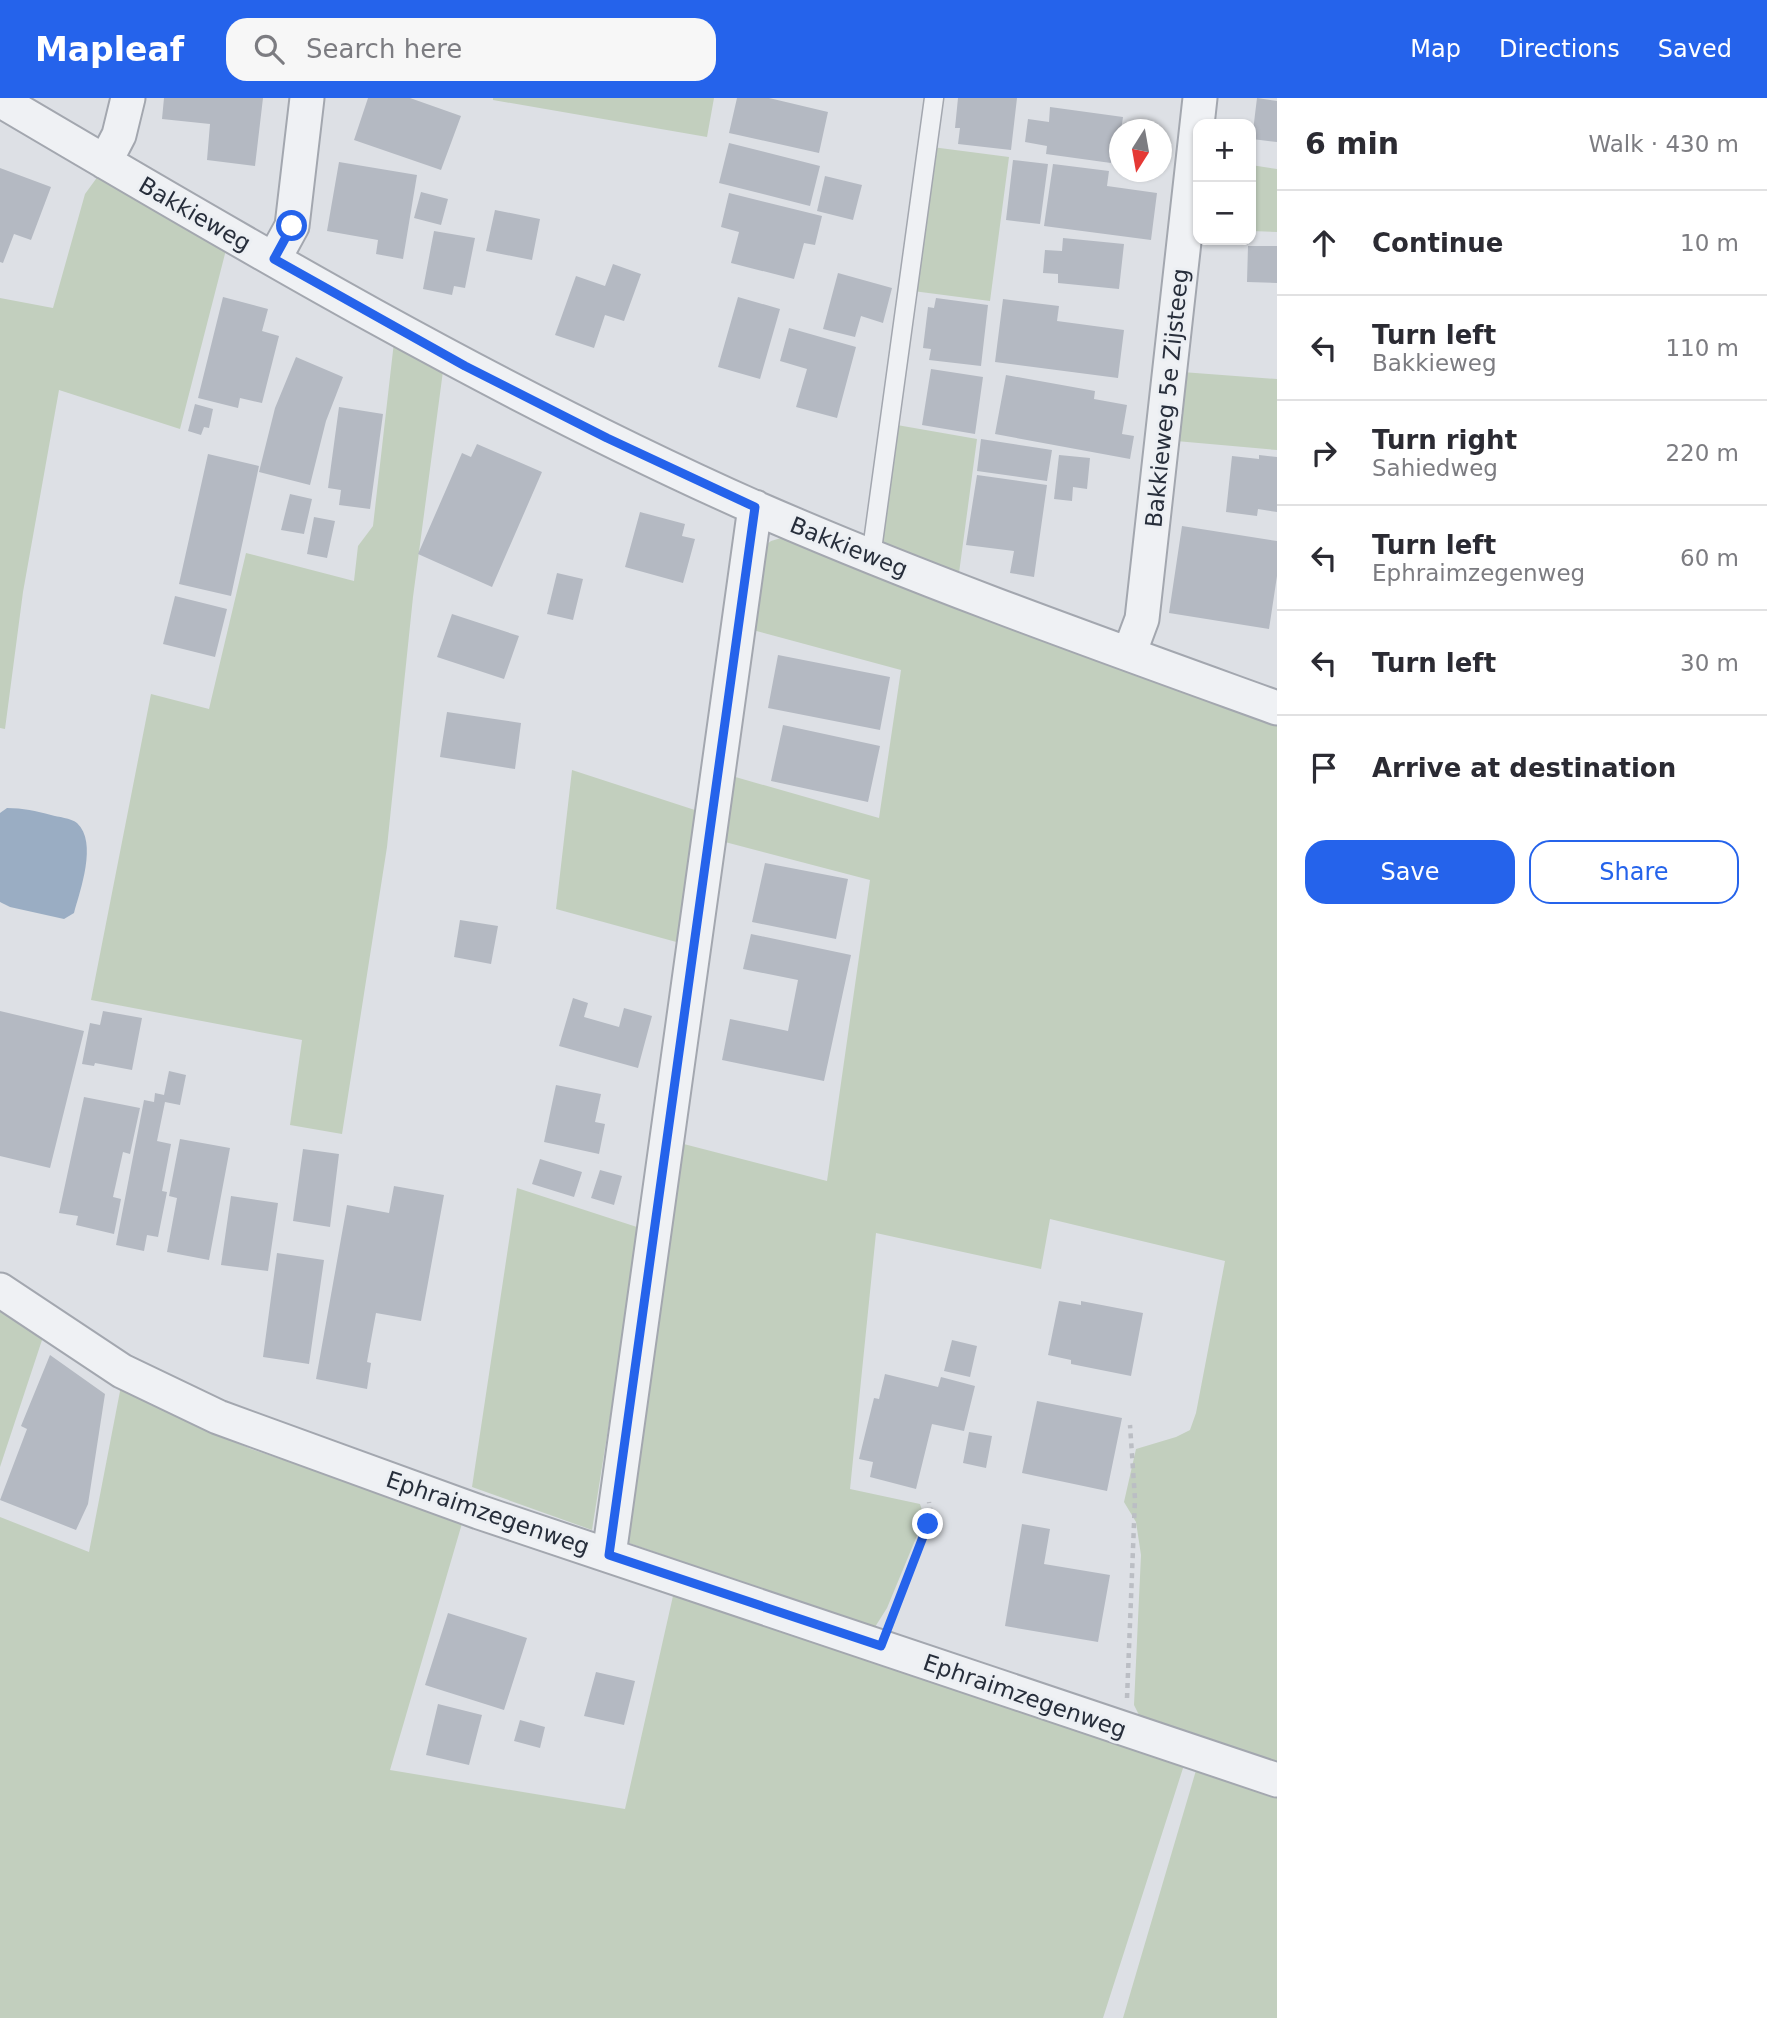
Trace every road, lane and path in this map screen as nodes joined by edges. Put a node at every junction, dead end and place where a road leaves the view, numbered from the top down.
1 (128, 98) edge
2 (307, 98) edge
3 (934, 98) edge
4 (1200, 98) edge
5 (0, 100) edge
6 (105, 162) junction
7 (274, 259) junction
8 (755, 507) junction
9 (871, 557) junction
10 (1129, 654) junction
11 (1277, 708) edge
12 (0, 1290) edge
13 (1130, 1425) dead end
14 (929, 1502) dead end
15 (609, 1555) junction
16 (881, 1646) junction
17 (1126, 1730) junction
18 (1277, 1780) edge

1 - 6 street
2 - 7 street
3 - 9 lane
4 - 10 street, Bakkieweg 5e Zijsteeg
5 - 6 street, Bakkieweg
6 - 7 street, Bakkieweg
7 - 8 street, Bakkieweg
8 - 9 street, Bakkieweg
8 - 15 street
9 - 10 street, Bakkieweg
10 - 11 street, Bakkieweg
12 - 15 street, Ephraimzegenweg
13 - 17 path
14 - 16 path
15 - 16 street, Ephraimzegenweg
16 - 17 street, Ephraimzegenweg
17 - 18 street, Ephraimzegenweg

